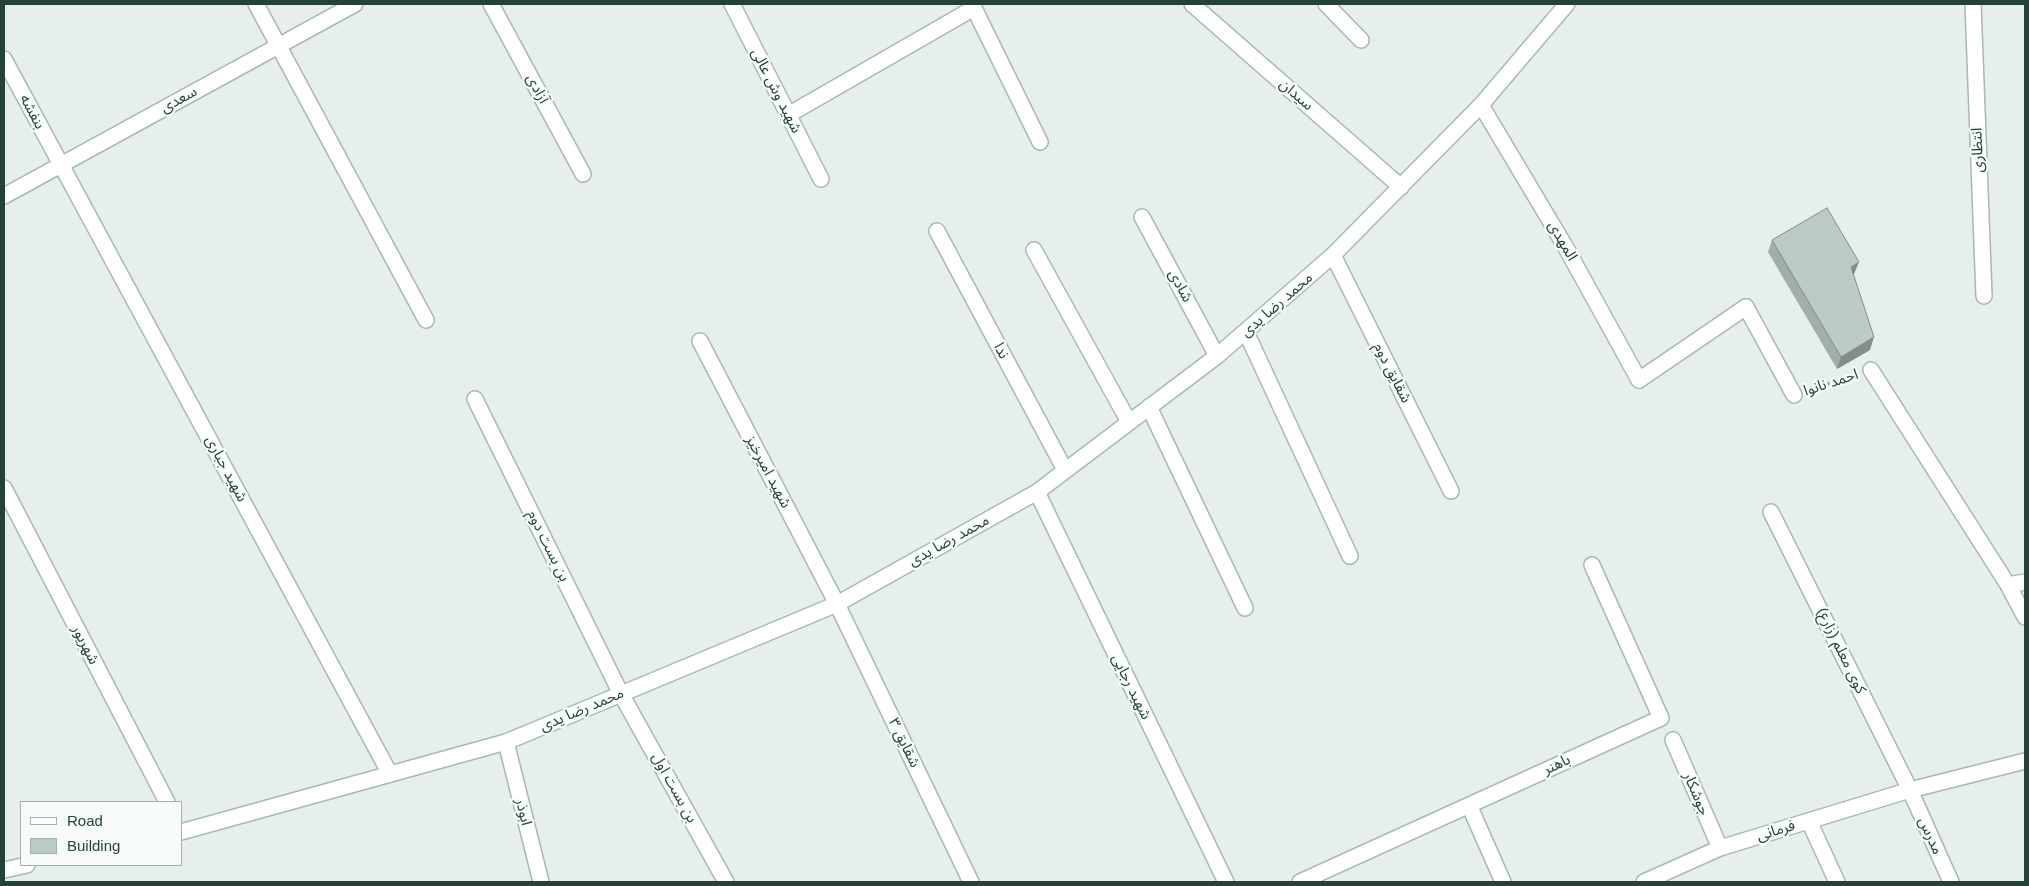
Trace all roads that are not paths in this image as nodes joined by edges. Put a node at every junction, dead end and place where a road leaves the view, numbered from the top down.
1 (256, 4) edge
2 (355, 4) edge
3 (491, 4) edge
4 (732, 4) edge
5 (1192, 4) edge
6 (1326, 4) edge
7 (1567, 4) edge
8 (1972, 4) edge
9 (973, 6) edge
10 (1361, 40) dead end
11 (277, 46) junction
12 (4, 59) edge
13 (1481, 105) junction
14 (788, 115) junction
15 (1040, 142) dead end
16 (61, 164) junction
17 (583, 174) dead end
18 (821, 179) dead end
19 (1400, 187) junction
20 (4, 196) edge
21 (1142, 217) dead end
22 (937, 231) dead end
23 (1034, 250) dead end
24 (1333, 255) junction
25 (1984, 296) dead end
26 (426, 320) dead end
27 (1246, 332) junction
28 (700, 341) dead end
29 (1217, 356) junction
30 (1871, 370) road end
31 (1639, 380) joint
32 (1794, 395) road end
33 (475, 399) dead end
34 (1149, 407) junction
35 (1129, 422) junction
36 (1065, 470) junction
37 (4, 488) edge
38 (1452, 491) dead end
39 (1037, 492) junction
40 (1772, 512) dead end
41 (1350, 556) dead end
42 (1592, 565) dead end
43 (2025, 582) edge
44 (2008, 585) junction
45 (837, 604) junction
46 (1245, 608) dead end
47 (2025, 617) edge
48 (621, 694) junction
49 (1673, 740) dead end
50 (506, 742) junction
51 (2025, 761) edge
52 (390, 774) junction
53 (1910, 790) junction
54 (166, 801) edge
55 (1469, 805) junction
56 (1809, 821) junction
57 (182, 831) edge
58 (1720, 848) junction
59 (22, 866) edge
60 (4, 870) edge
61 (541, 882) edge
62 (726, 882) edge
63 (972, 882) edge
64 (1226, 882) edge
65 (1300, 882) edge
66 (1503, 882) edge
67 (1644, 882) edge
68 (1837, 882) edge
69 (1951, 882) edge

1 - 11 street
2 - 11 street, سعدی
3 - 17 street, آزادی
4 - 14 street, شهید وش عالی
5 - 19 street, سیدان
6 - 10 street
7 - 13 street, محمد رضا یدی
8 - 25 street, انتظاری
9 - 14 street
9 - 15 street
11 - 16 street, سعدی
11 - 26 street
12 - 16 street, بنفشه
13 - 19 street, محمد رضا یدی
13 - 31 street, المهدی
14 - 18 street, شهید وش عالی
16 - 20 street, سعدی
16 - 52 street, شهید جباری
19 - 24 street, محمد رضا یدی
21 - 29 street, شادی
22 - 36 street, ندا
23 - 35 street
24 - 27 street, محمد رضا یدی
24 - 38 street, شقایق دوم
27 - 29 street, محمد رضا یدی
27 - 41 street
28 - 45 street, شهید امیرخیز
29 - 34 street, محمد رضا یدی
30 - 44 street, احمد نانوا
31 - 32 street, احمد نانوا
33 - 48 street, بن بست دوم
34 - 35 street, محمد رضا یدی
34 - 46 street
35 - 36 street, محمد رضا یدی
36 - 39 street, محمد رضا یدی
37 - 54 street, شهریور
39 - 45 street, محمد رضا یدی
39 - 64 street, شهید رجایی
40 - 53 street, کوی معلم (زارع)
42 - 55 street, باهنر
43 - 44 street
44 - 47 street, احمد نانوا
45 - 48 street, محمد رضا یدی
45 - 63 street, شقایق ۳
48 - 50 street, محمد رضا یدی
48 - 62 street, بن بست اول
49 - 58 street, جوشکار
50 - 52 street, محمد رضا یدی
50 - 61 street, ابوذر
51 - 53 street, فرمانی
52 - 57 street, محمد رضا یدی
53 - 56 street, فرمانی
53 - 69 street, مدرس
55 - 65 street, باهنر
55 - 66 street
56 - 58 street, فرمانی
56 - 68 street
58 - 67 street, فرمانی
59 - 60 street

